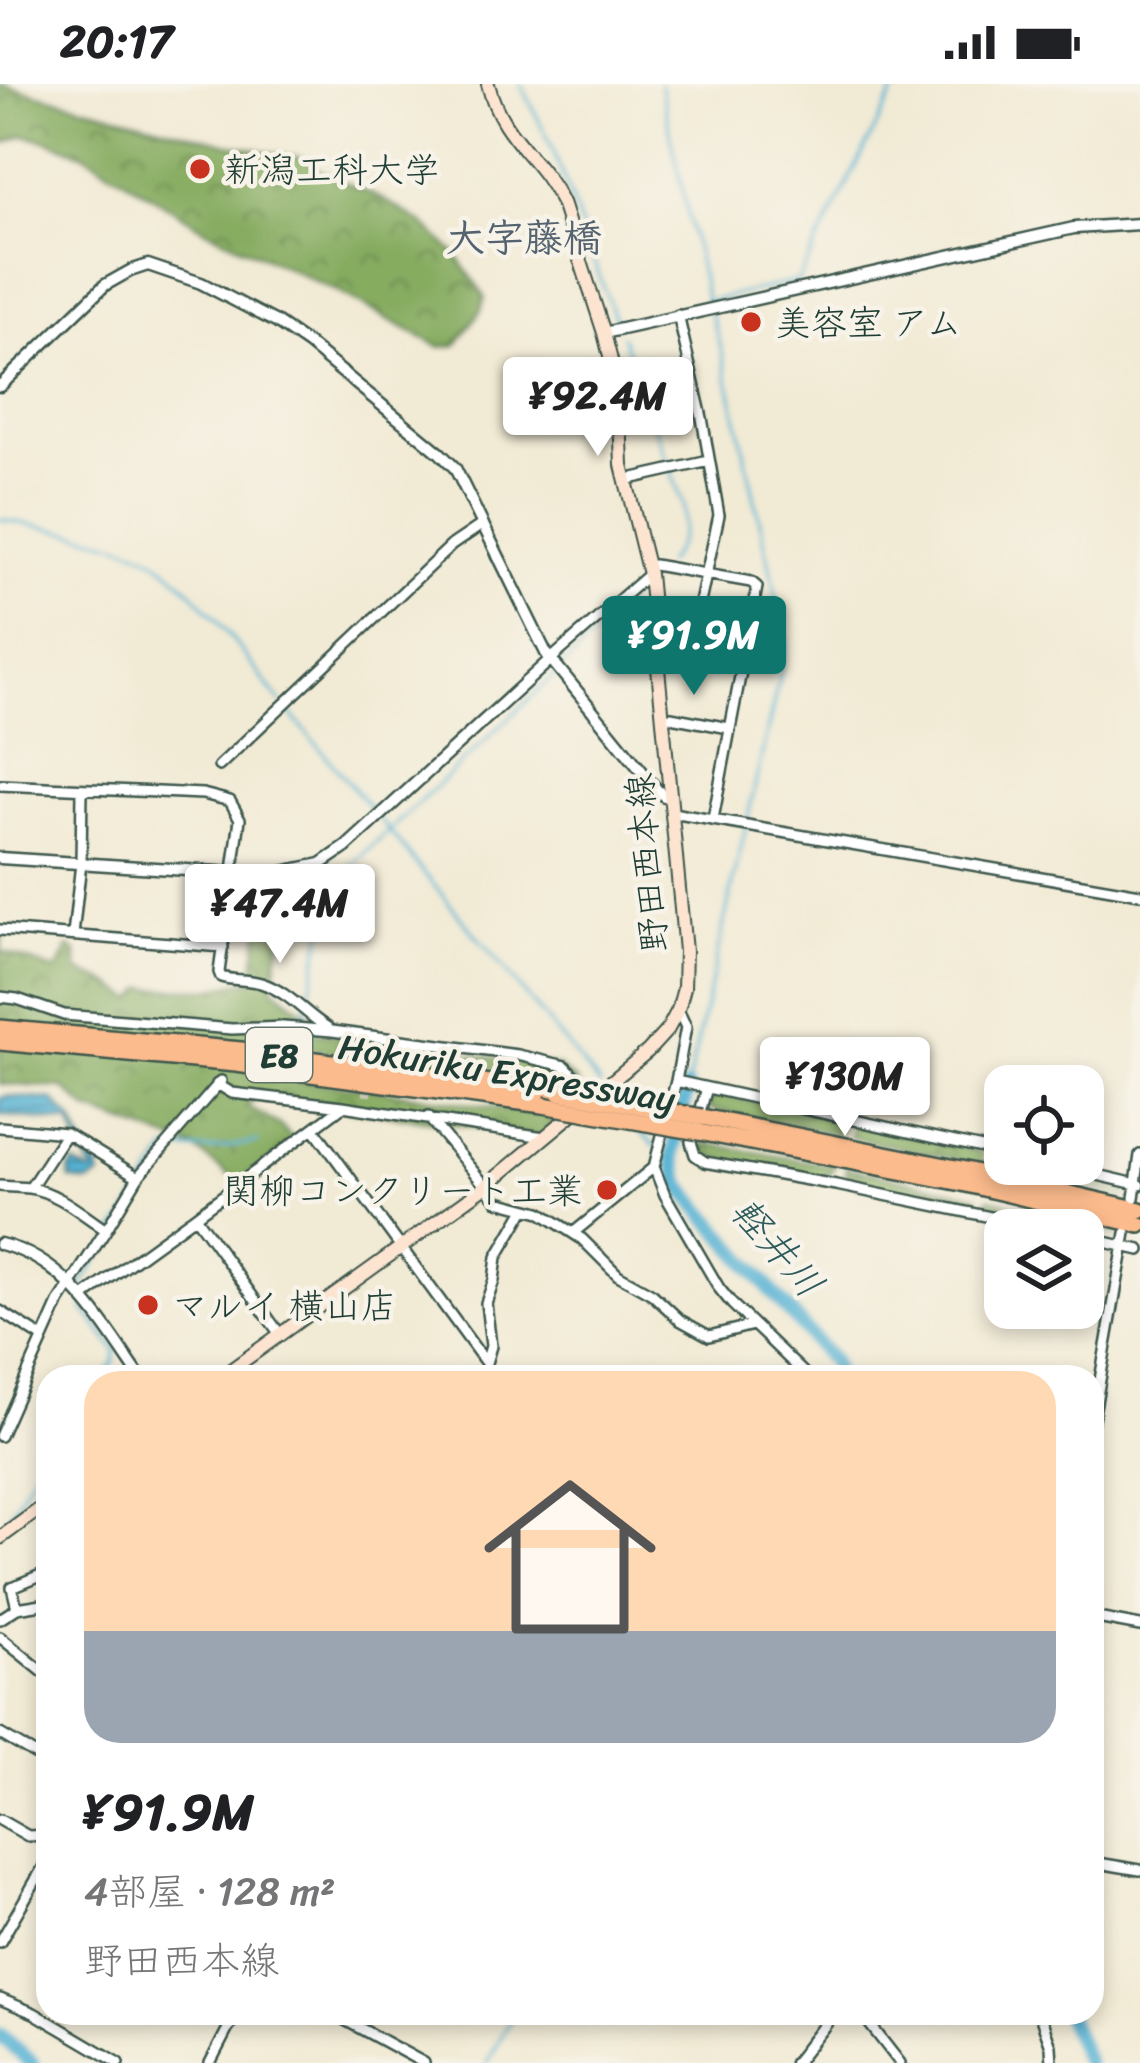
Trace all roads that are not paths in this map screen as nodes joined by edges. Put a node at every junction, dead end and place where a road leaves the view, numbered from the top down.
1 (488, 84) edge
2 (1140, 224) edge
3 (678, 314) junction
4 (614, 330) junction
5 (0, 386) edge
6 (709, 461) junction
7 (625, 480) junction
8 (483, 524) junction
9 (648, 570) junction
10 (704, 574) junction
11 (749, 631) junction
12 (551, 659) junction
13 (663, 718) junction
14 (729, 728) junction
15 (219, 766) dead end
16 (0, 785) edge
17 (82, 789) junction
18 (670, 795) junction
19 (672, 813) junction
20 (713, 819) junction
21 (0, 858) edge
22 (81, 862) junction
23 (233, 873) junction
24 (1140, 894) edge
25 (0, 930) edge
26 (73, 934) junction
27 (223, 947) junction
28 (0, 997) edge
29 (678, 1010) junction
30 (285, 1027) junction
31 (0, 1028) edge
32 (332, 1031) junction
33 (376, 1036) junction
34 (0, 1042) edge
35 (265, 1045) dead end
36 (374, 1049) tunnel mouth
37 (683, 1082) junction
38 (707, 1088) junction
39 (595, 1097) junction
40 (344, 1106) junction
41 (428, 1118) junction
42 (701, 1124) junction
43 (0, 1127) edge
44 (315, 1130) junction
45 (66, 1133) junction
46 (544, 1136) junction
47 (984, 1148) edge
48 (1140, 1155) edge
49 (655, 1160) junction
50 (138, 1177) junction
51 (1104, 1177) edge
52 (1138, 1185) edge
53 (0, 1186) edge
54 (486, 1186) junction
55 (29, 1188) junction
56 (1137, 1204) edge
57 (526, 1209) junction
58 (984, 1215) edge
59 (190, 1220) junction
60 (1133, 1229) edge
61 (106, 1231) junction
62 (573, 1233) junction
63 (1104, 1242) edge
64 (0, 1244) edge
65 (1124, 1246) junction
66 (400, 1249) junction
67 (1140, 1250) edge
68 (77, 1291) junction
69 (0, 1311) edge
70 (753, 1325) junction
71 (279, 1334) junction
72 (43, 1338) junction
73 (131, 1365) edge
74 (237, 1365) edge
75 (795, 1365) edge
76 (1103, 1365) edge
77 (0, 1436) edge
78 (36, 1512) edge
79 (3, 1535) edge
80 (36, 1576) edge
81 (36, 1605) edge
82 (17, 1608) junction
83 (0, 1619) edge
84 (1104, 1619) edge
85 (1140, 1626) edge
86 (0, 1637) edge
87 (36, 1666) edge
88 (0, 1734) edge
89 (36, 1755) edge
90 (0, 1820) edge
91 (36, 1837) edge
92 (1104, 1864) edge
93 (1140, 1870) edge
94 (36, 1880) edge
95 (0, 1942) edge
96 (0, 1999) edge
97 (36, 2014) edge
98 (54, 2025) edge
99 (230, 2025) edge
100 (354, 2025) edge
101 (825, 2025) edge
102 (870, 2025) edge
103 (1043, 2025) edge
104 (119, 2063) edge
105 (210, 2063) edge
106 (424, 2063) edge
107 (795, 2063) edge
108 (900, 2063) edge
109 (1052, 2063) edge

1 - 4 main road, 野田西本線
2 - 3 street
3 - 4 street
3 - 6 street
4 - 7 main road, 野田西本線
5 - 8 street
6 - 7 street
6 - 10 street
7 - 9 main road, 野田西本線
8 - 12 street
8 - 15 street
9 - 10 street
9 - 12 street
9 - 13 main road, 野田西本線
10 - 11 street
10 - 11 street
11 - 14 street
12 - 18 street
12 - 23 street
13 - 14 street
13 - 18 main road, 野田西本線
14 - 20 street
16 - 17 street
17 - 22 street
17 - 23 street
18 - 19 main road, 野田西本線
19 - 20 street
19 - 29 main road, 野田西本線
20 - 24 street
21 - 22 street
22 - 23 street
22 - 26 street
23 - 27 street
25 - 26 street
26 - 27 street
27 - 32 street
28 - 30 street
29 - 37 street
29 - 39 main road
30 - 32 street
30 - 35 street
31 - 42 highway, Hokuriku Expressway / E8, bridge
32 - 33 street
33 - 36 street
33 - 39 street
34 - 42 highway, Hokuriku Expressway / E8, bridge
37 - 38 street
37 - 49 street
38 - 47 street
38 - 58 street
39 - 46 main road
40 - 41 street
40 - 44 street
40 - 50 street
41 - 46 street
41 - 54 street
42 - 56 highway, Hokuriku Expressway / E8
42 - 60 highway, Hokuriku Expressway / E8
43 - 45 street
44 - 59 street
44 - 66 street
45 - 50 street
45 - 55 street
46 - 54 main road
48 - 52 street
49 - 62 street
49 - 70 street
50 - 61 street
51 - 52 street
52 - 56 street
53 - 55 street
54 - 57 street
54 - 66 main road
55 - 61 street
57 - 62 street
57 - 66 street
59 - 68 street
59 - 71 street
60 - 65 street
61 - 68 street
62 - 70 street
63 - 65 street
64 - 68 street
65 - 67 street
65 - 76 street
66 - 71 main road
68 - 72 street
68 - 73 street
69 - 72 street
70 - 75 street
71 - 74 main road
72 - 77 street
78 - 79 main road
80 - 82 street
81 - 82 street
82 - 83 street
84 - 85 street
86 - 87 street
88 - 89 street
90 - 91 street
92 - 93 street
94 - 95 street
96 - 97 street
98 - 104 street
99 - 105 street
100 - 106 street
101 - 107 street
102 - 108 street
103 - 109 street

